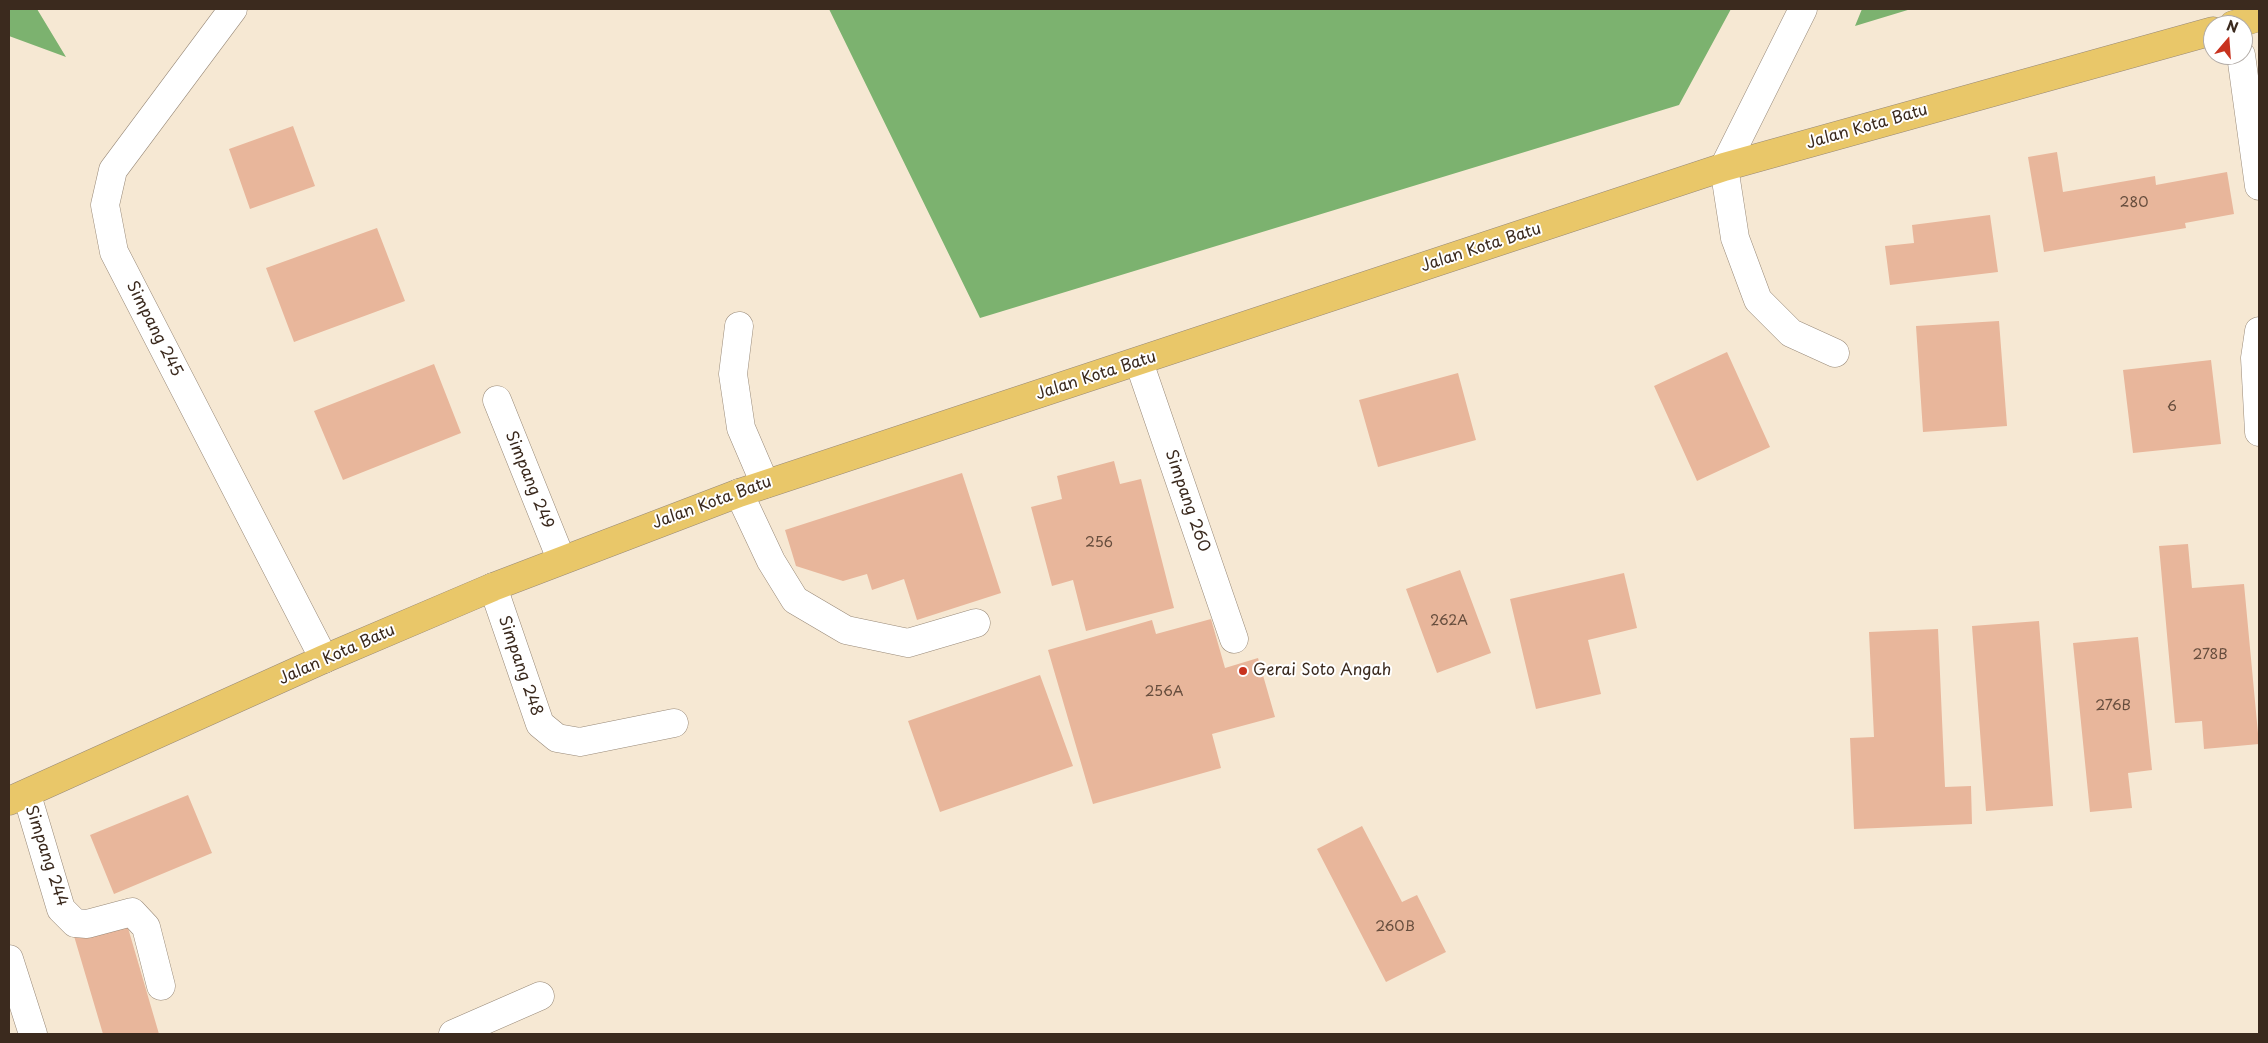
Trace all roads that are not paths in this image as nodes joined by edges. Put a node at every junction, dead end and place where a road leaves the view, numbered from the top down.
1 (233, 9) edge
2 (1803, 9) edge
3 (2203, 33) edge
4 (2242, 65) edge
5 (1724, 167) junction
6 (2259, 186) edge
7 (739, 326) dead end
8 (2259, 331) edge
9 (1835, 354) dead end
10 (1139, 362) junction
11 (497, 400) dead end
12 (2259, 432) edge
13 (765, 484) junction
14 (739, 493) junction
15 (561, 559) junction
16 (493, 587) junction
17 (976, 623) dead end
18 (1234, 639) dead end
19 (324, 659) junction
20 (674, 723) dead end
21 (18, 798) edge
22 (9, 959) edge
23 (161, 986) dead end
24 (540, 996) dead end
25 (33, 1034) edge
26 (454, 1034) edge

1 - 19 street, Simpang 245
2 - 5 street
3 - 5 main road, Jalan Kota Batu
4 - 6 street
5 - 9 street
5 - 10 main road, Jalan Kota Batu
7 - 13 street
8 - 12 street
10 - 13 main road, Jalan Kota Batu
10 - 18 street, Simpang 260
11 - 15 street, Simpang 249
13 - 14 main road, Jalan Kota Batu
14 - 15 main road, Jalan Kota Batu
14 - 17 street
15 - 16 main road, Jalan Kota Batu
16 - 19 main road, Jalan Kota Batu
16 - 20 street, Simpang 248
19 - 21 main road, Jalan Kota Batu
21 - 23 street, Simpang 244
22 - 25 street
24 - 26 street

